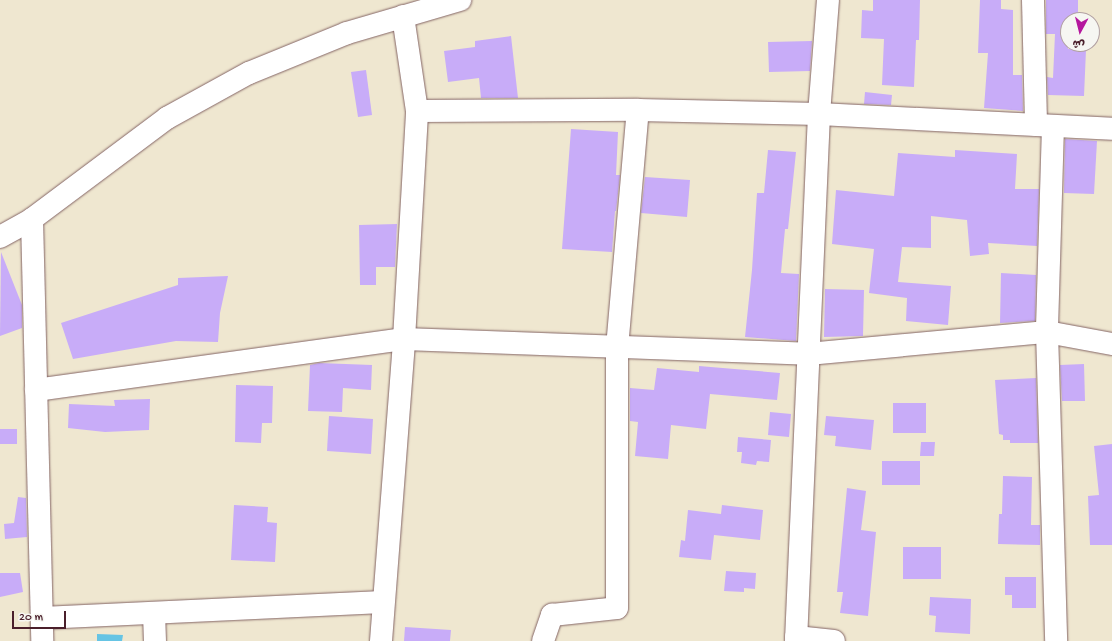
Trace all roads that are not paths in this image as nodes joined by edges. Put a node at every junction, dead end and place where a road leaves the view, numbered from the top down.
1 (460, 0) edge
2 (828, 0) edge
3 (1033, 0) edge
4 (403, 16) junction
5 (417, 110) junction
6 (638, 110) junction
7 (819, 114) junction
8 (1044, 125) junction
9 (1112, 128) edge
10 (32, 219) junction
11 (0, 237) edge
12 (1047, 332) junction
13 (404, 339) junction
14 (1112, 344) edge
15 (617, 348) junction
16 (808, 354) junction
17 (36, 390) junction
18 (383, 602) junction
19 (154, 612) junction
20 (42, 618) junction
21 (796, 639) edge
22 (42, 641) edge
23 (155, 641) edge
24 (381, 641) edge
25 (543, 641) edge
26 (834, 641) edge
27 (1056, 641) edge

1 - 4 street
2 - 7 street
3 - 8 street
4 - 5 street
4 - 10 street
5 - 6 street
5 - 13 street
6 - 7 street
6 - 15 street
7 - 8 street
7 - 16 street
8 - 9 street
8 - 12 street
10 - 11 street
10 - 17 street
12 - 14 street
12 - 16 street
12 - 27 street
13 - 15 street
13 - 17 street
13 - 18 street
15 - 16 street
15 - 25 street
16 - 21 street
17 - 20 street
18 - 19 street
18 - 24 street
19 - 20 street
19 - 23 street
20 - 22 street
21 - 26 street

